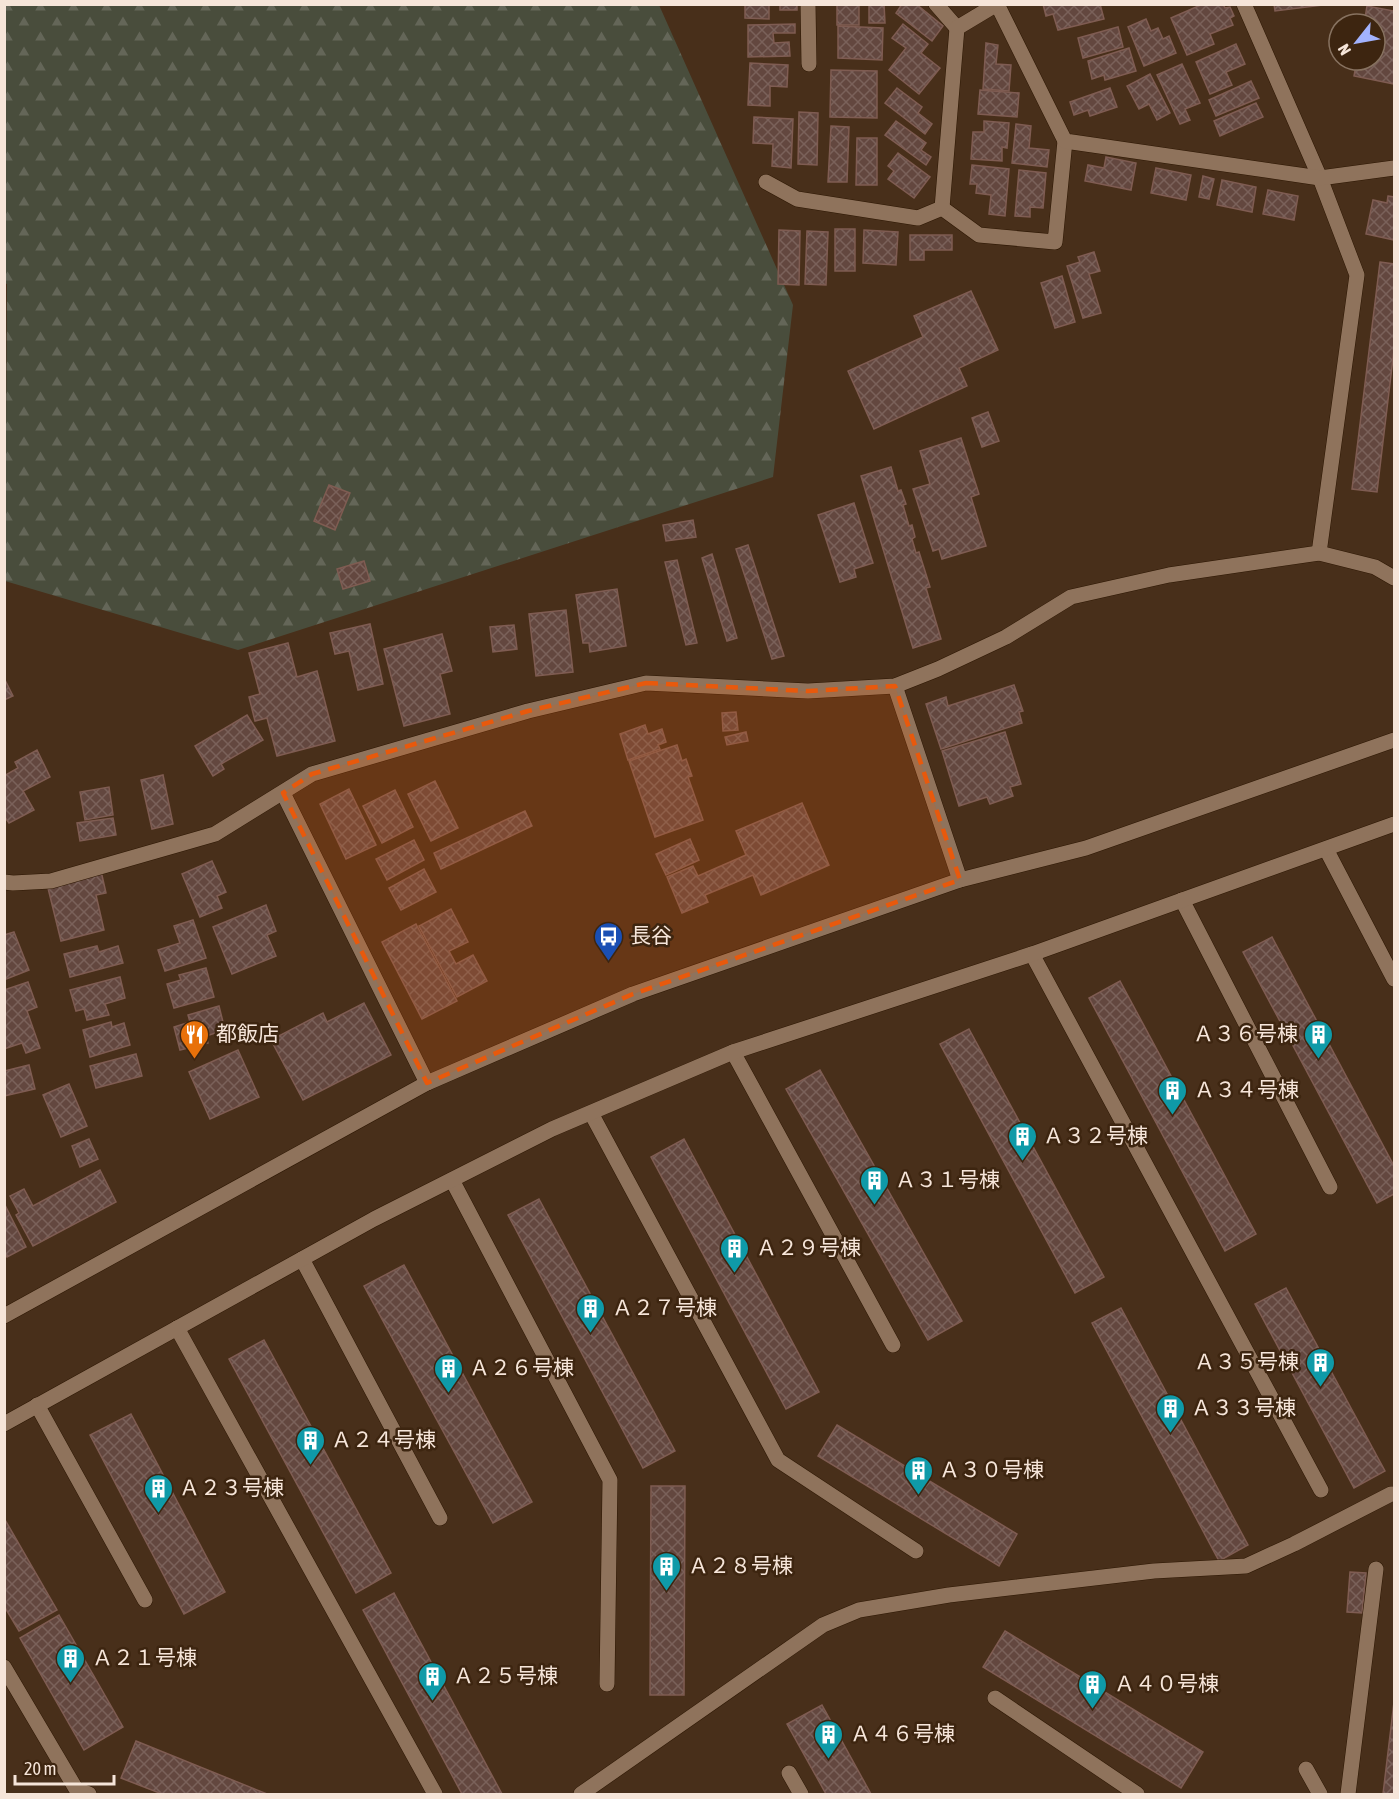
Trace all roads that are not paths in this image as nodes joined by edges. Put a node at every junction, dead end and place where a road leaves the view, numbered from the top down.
1 (808, 4) edge
2 (936, 4) edge
3 (1244, 4) edge
4 (957, 28) junction
5 (809, 64) dead end
6 (1065, 141) junction
7 (1395, 168) edge
8 (1320, 178) junction
9 (766, 182) dead end
10 (942, 208) junction
11 (1319, 553) junction
12 (1395, 578) edge
13 (895, 686) junction
14 (1395, 740) edge
15 (283, 793) junction
16 (1395, 824) edge
17 (1326, 849) junction
18 (960, 880) junction
19 (4, 882) edge
20 (1182, 900) junction
21 (1032, 954) junction
22 (1395, 979) edge
23 (733, 1052) junction
24 (427, 1083) junction
25 (591, 1113) junction
26 (452, 1180) junction
27 (1330, 1187) dead end
28 (302, 1259) junction
29 (4, 1316) edge
30 (177, 1328) junction
31 (893, 1345) dead end
32 (37, 1406) junction
33 (4, 1424) edge
34 (1321, 1490) dead end
35 (1395, 1494) edge
36 (440, 1518) dead end
37 (916, 1551) dead end
38 (1376, 1569) dead end
39 (145, 1600) dead end
40 (4, 1667) edge
41 (607, 1684) dead end
42 (995, 1698) dead end
43 (1306, 1769) dead end
44 (789, 1773) dead end
45 (89, 1794) edge
46 (435, 1794) edge
47 (581, 1794) edge
48 (801, 1794) edge
49 (1137, 1794) edge
50 (1320, 1794) edge
51 (1348, 1794) edge

1 - 5 street
2 - 4 street
3 - 8 street
4 - 6 street
4 - 10 street
6 - 8 street
6 - 10 street
7 - 8 street
8 - 11 street
9 - 10 street
11 - 12 street
11 - 13 street
13 - 15 street
13 - 18 street
14 - 18 street
15 - 19 street
15 - 24 street
16 - 17 street
17 - 20 street
17 - 22 street
18 - 24 street
20 - 21 street
20 - 27 street
21 - 23 street
21 - 34 street
23 - 25 street
23 - 31 street
24 - 29 street
25 - 26 street
25 - 37 street
26 - 28 street
26 - 41 street
28 - 30 street
28 - 36 street
30 - 32 street
30 - 46 street
32 - 33 street
32 - 39 street
35 - 47 street
38 - 51 street
40 - 45 street
42 - 49 street
43 - 50 street
44 - 48 street

